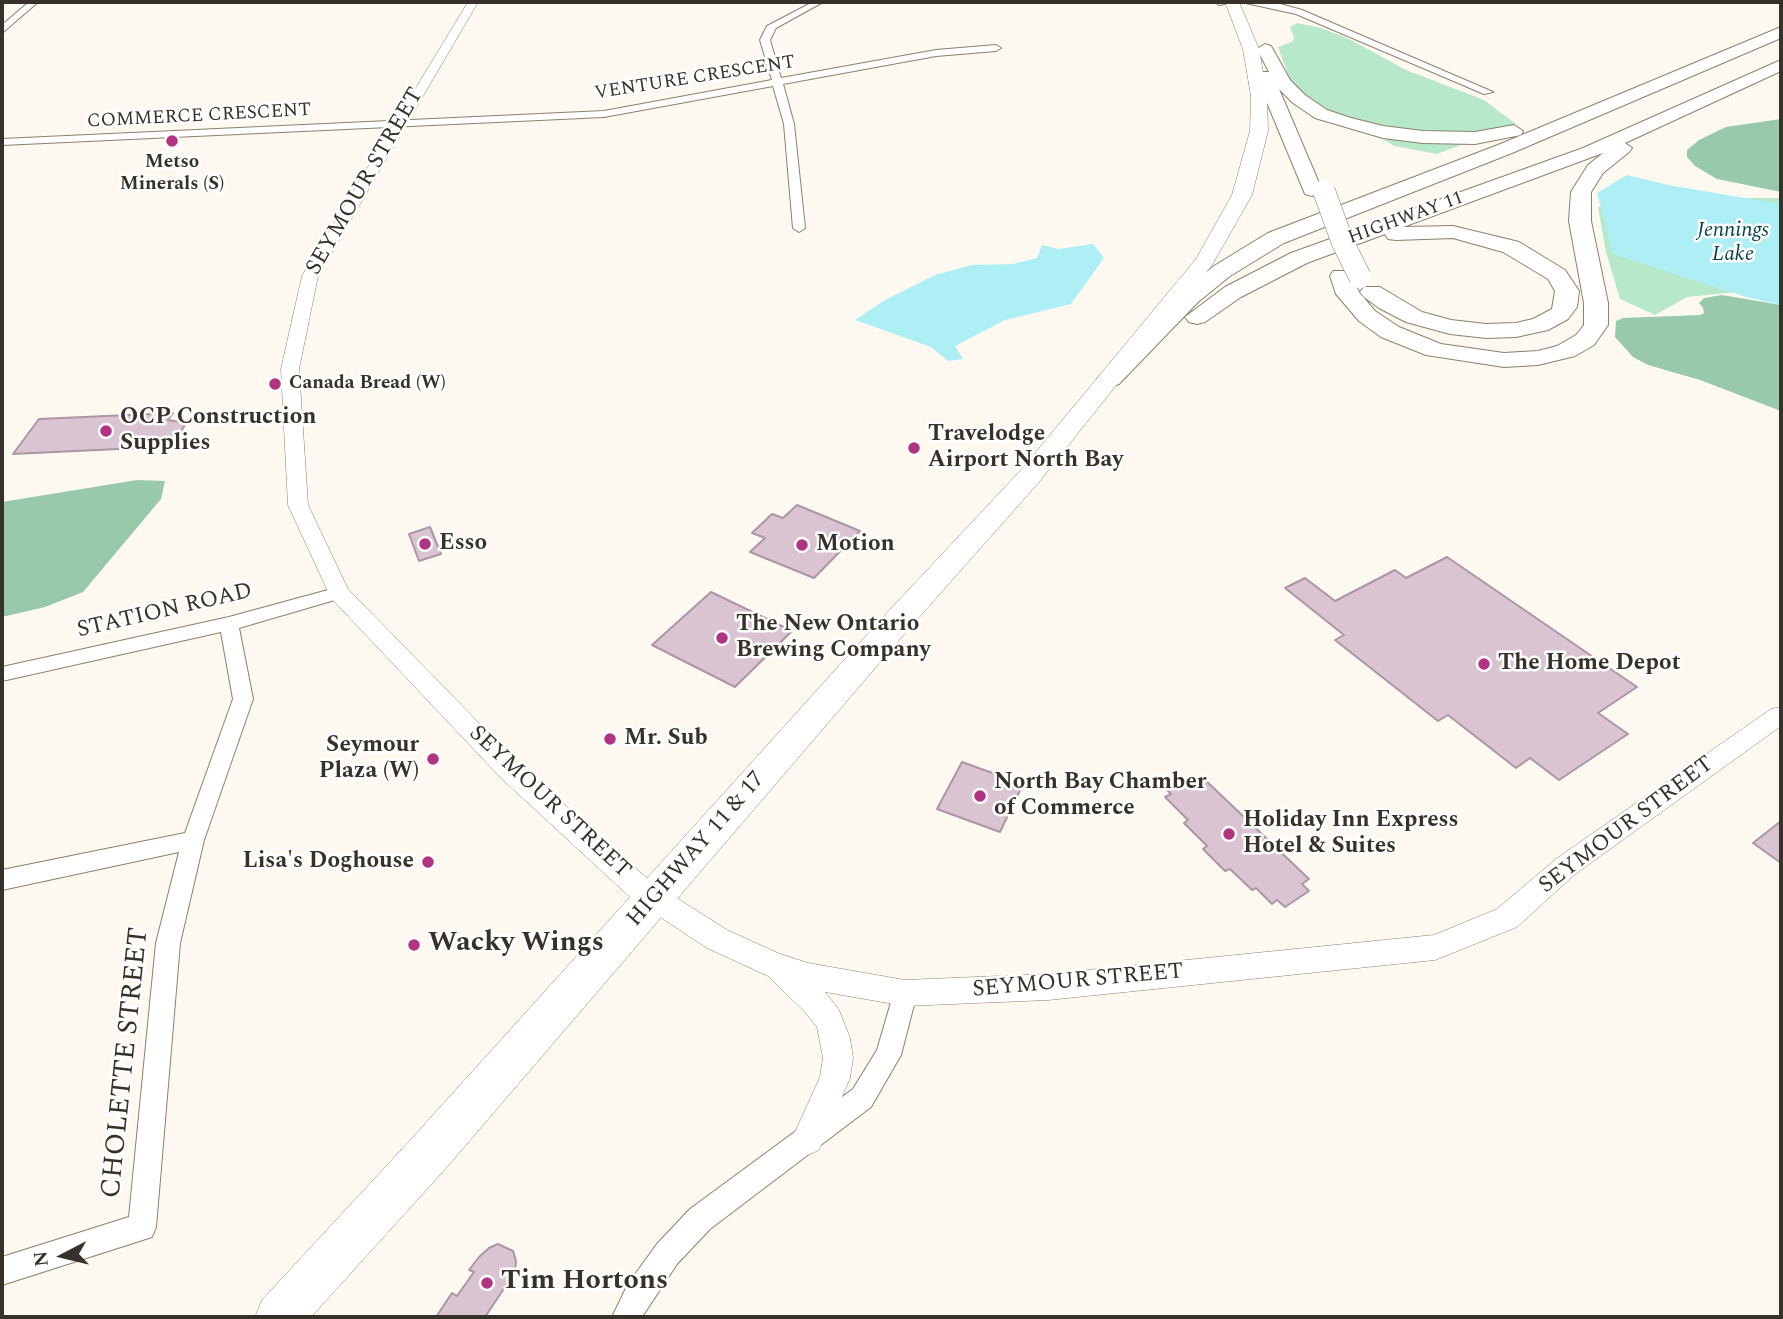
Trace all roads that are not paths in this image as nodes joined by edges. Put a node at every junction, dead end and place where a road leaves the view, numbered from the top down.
1 (34, 2) edge
2 (472, 2) edge
3 (819, 2) edge
4 (1219, 2) edge
5 (1232, 2) edge
6 (1245, 2) edge
7 (2, 30) edge
8 (1781, 32) edge
9 (996, 48) dead end
10 (1258, 49) junction
11 (1781, 65) edge
12 (1683, 75) junction
13 (777, 84) junction
14 (1731, 88) junction
15 (1488, 92) dead end
16 (397, 125) junction
17 (2, 142) edge
18 (799, 228) dead end
19 (1350, 277) junction
20 (1233, 292) junction
21 (1117, 382) junction
22 (1068, 433) joint
23 (339, 593) junction
24 (229, 624) junction
25 (2, 674) edge
26 (1779, 715) dead end
27 (193, 839) junction
28 (2, 880) edge
29 (653, 899) junction
30 (774, 965) junction
31 (905, 993) junction
32 (808, 1139) junction
33 (2, 1271) edge
34 (279, 1317) edge
35 (627, 1317) edge

1 - 7 street
2 - 16 street, SEYMOUR STREET
3 - 13 street
4 - 5 street
5 - 6 highway
5 - 10 highway
6 - 10 highway
6 - 15 street
8 - 12 highway, HIGHWAY 11
9 - 13 street, VENTURE CRESCENT
10 - 12 highway
10 - 19 highway, bridge
10 - 21 highway
11 - 14 highway, HIGHWAY 11
12 - 21 highway, HIGHWAY 11
13 - 16 street, VENTURE CRESCENT
13 - 18 street
14 - 19 highway
14 - 20 highway, HIGHWAY 11
16 - 17 street, COMMERCE CRESCENT
16 - 23 street, SEYMOUR STREET
19 - 20 highway
20 - 21 highway, HIGHWAY 11
21 - 22 highway, HIGHWAY 11
22 - 29 highway, HIGHWAY 11 & 17
23 - 24 street, STATION ROAD
23 - 29 street, SEYMOUR STREET
24 - 25 street, STATION ROAD
24 - 27 street, CHOLETTE STREET
26 - 31 street, SEYMOUR STREET
27 - 28 street
27 - 33 street, CHOLETTE STREET
29 - 30 street, SEYMOUR STREET
29 - 34 highway, HIGHWAY 11 & 17
30 - 31 street, SEYMOUR STREET
30 - 32 street
31 - 32 street
32 - 35 street

